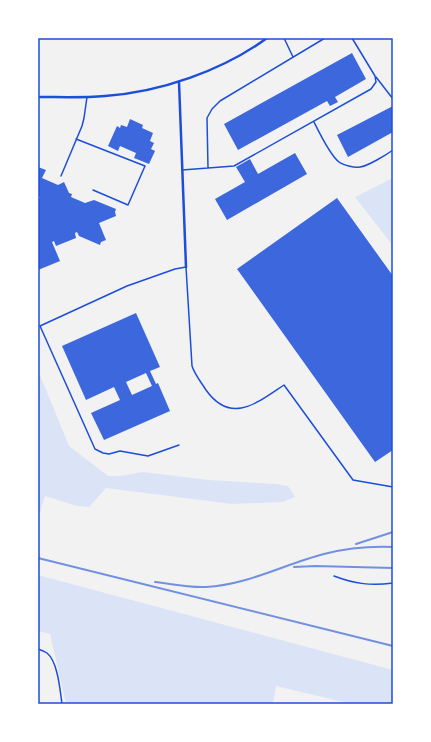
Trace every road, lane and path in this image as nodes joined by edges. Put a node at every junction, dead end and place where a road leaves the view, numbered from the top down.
1 (267, 38) edge
2 (284, 38) edge
3 (325, 38) edge
4 (352, 38) edge
5 (293, 57) junction
6 (375, 76) junction
7 (179, 82) junction
8 (38, 97) edge
9 (87, 97) junction
10 (393, 99) edge
11 (314, 122) junction
12 (76, 139) junction
13 (393, 150) edge
14 (208, 168) junction
15 (182, 170) junction
16 (61, 176) dead end
17 (93, 190) dead end
18 (186, 267) junction
19 (179, 445) dead end
20 (393, 487) edge
21 (334, 576) dead end
22 (393, 583) edge
23 (38, 649) edge
24 (62, 704) edge

1 - 7 street
2 - 5 lane
3 - 5 lane
4 - 6 lane
5 - 14 lane
6 - 10 lane
6 - 11 lane
7 - 9 street
7 - 15 street
8 - 9 street
9 - 12 lane
11 - 13 lane
11 - 14 lane
12 - 16 lane
12 - 17 lane
14 - 15 lane
15 - 18 street
18 - 19 lane
18 - 20 lane
21 - 22 lane
23 - 24 lane

